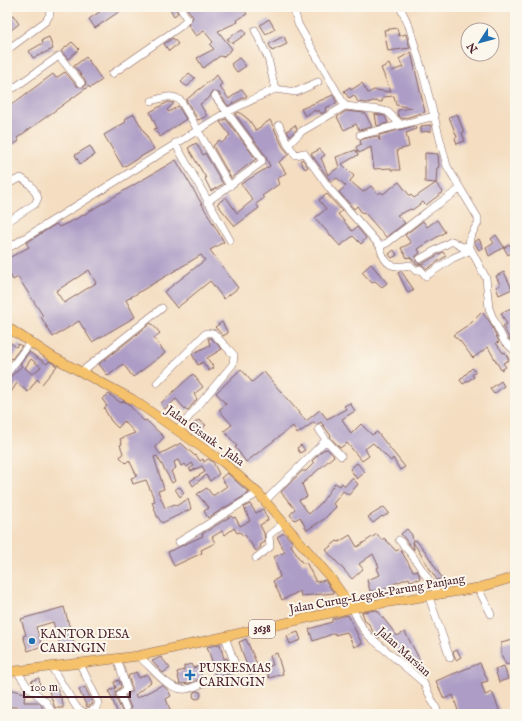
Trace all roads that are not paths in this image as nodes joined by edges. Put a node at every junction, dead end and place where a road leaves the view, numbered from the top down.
1 (49, 7) edge
2 (180, 7) edge
3 (295, 7) edge
4 (400, 7) edge
5 (255, 30) dead end
6 (7, 50) edge
7 (112, 74) dead end
8 (318, 82) dead end
9 (81, 83) dead end
10 (275, 89) junction
11 (7, 90) edge
12 (215, 96) dead end
13 (152, 102) dead end
14 (345, 106) junction
15 (227, 112) junction
16 (435, 116) junction
17 (400, 124) junction
18 (279, 125) dead end
19 (197, 130) junction
20 (360, 135) dead end
21 (175, 143) junction
22 (288, 145) junction
23 (7, 184) edge
24 (230, 186) junction
25 (460, 190) junction
26 (207, 202) junction
27 (7, 222) edge
28 (230, 240) dead end
29 (380, 246) junction
30 (470, 248) junction
31 (7, 250) edge
32 (420, 259) dead end
33 (162, 308) dead end
34 (7, 327) edge
35 (30, 343) junction
36 (515, 351) edge
37 (81, 372) junction
38 (7, 373) edge
39 (157, 383) dead end
40 (318, 429) dead end
41 (178, 430) junction
42 (326, 440) junction
43 (341, 456) dead end
44 (258, 493) junction
45 (265, 501) junction
46 (284, 523) junction
47 (399, 540) dead end
48 (179, 542) dead end
49 (256, 558) dead end
50 (515, 577) edge
51 (478, 588) junction
52 (439, 595) junction
53 (429, 597) junction
54 (352, 608) junction
55 (491, 614) dead end
56 (225, 637) junction
57 (138, 656) junction
58 (117, 658) junction
59 (450, 658) dead end
60 (80, 664) junction
61 (52, 668) junction
62 (236, 668) dead end
63 (17, 671) junction
64 (7, 672) edge
65 (204, 682) dead end
66 (126, 709) dead end
67 (53, 714) edge
68 (439, 714) edge

1 - 6 street
2 - 7 street
3 - 14 street
4 - 16 street
5 - 10 street
8 - 10 street
9 - 11 street
10 - 15 street
12 - 15 street
13 - 19 street
14 - 17 street
14 - 22 street
15 - 19 street
15 - 24 street
16 - 17 street
16 - 25 street
17 - 20 street
18 - 22 street
19 - 21 street
19 - 24 street
21 - 26 street
21 - 31 street
22 - 29 street
23 - 27 street
24 - 26 street
25 - 29 street
25 - 30 street
26 - 28 street
29 - 30 street
30 - 32 street
30 - 36 street
33 - 37 street
34 - 35 main road, Jalan Cisauk - Jaha
35 - 37 main road, Jalan Cisauk - Jaha
35 - 38 street
37 - 41 main road, Jalan Cisauk - Jaha
39 - 41 street
40 - 42 street
41 - 44 main road, Jalan Cisauk - Jaha
42 - 43 street
42 - 45 street
44 - 45 main road, Jalan Cisauk - Jaha
44 - 48 street
45 - 46 main road, Jalan Cisauk - Jaha
46 - 49 street
46 - 54 main road, Jalan Cisauk - Jaha
47 - 52 street
50 - 51 main road, Jalan Curug–Legok–Parung Panjang / 3638
51 - 52 main road, Jalan Curug–Legok–Parung Panjang / 3638
51 - 55 street
52 - 53 main road, Jalan Curug–Legok–Parung Panjang / 3638
53 - 54 main road, Jalan Curug–Legok–Parung Panjang / 3638
53 - 59 street
54 - 56 main road, Jalan Curug–Legok–Parung Panjang / 3638
54 - 68 street, Jalan Marsian
56 - 57 main road, Jalan Curug–Legok–Parung Panjang / 3638
56 - 62 street
57 - 58 main road, Jalan Curug–Legok–Parung Panjang / 3638
57 - 65 street
58 - 60 main road, Jalan Curug–Legok–Parung Panjang / 3638
58 - 66 street
60 - 61 main road, Jalan Curug–Legok–Parung Panjang / 3638
60 - 61 street
61 - 63 main road, Jalan Curug–Legok–Parung Panjang / 3638
63 - 64 main road, Jalan Curug–Legok–Parung Panjang / 3638
63 - 67 street

